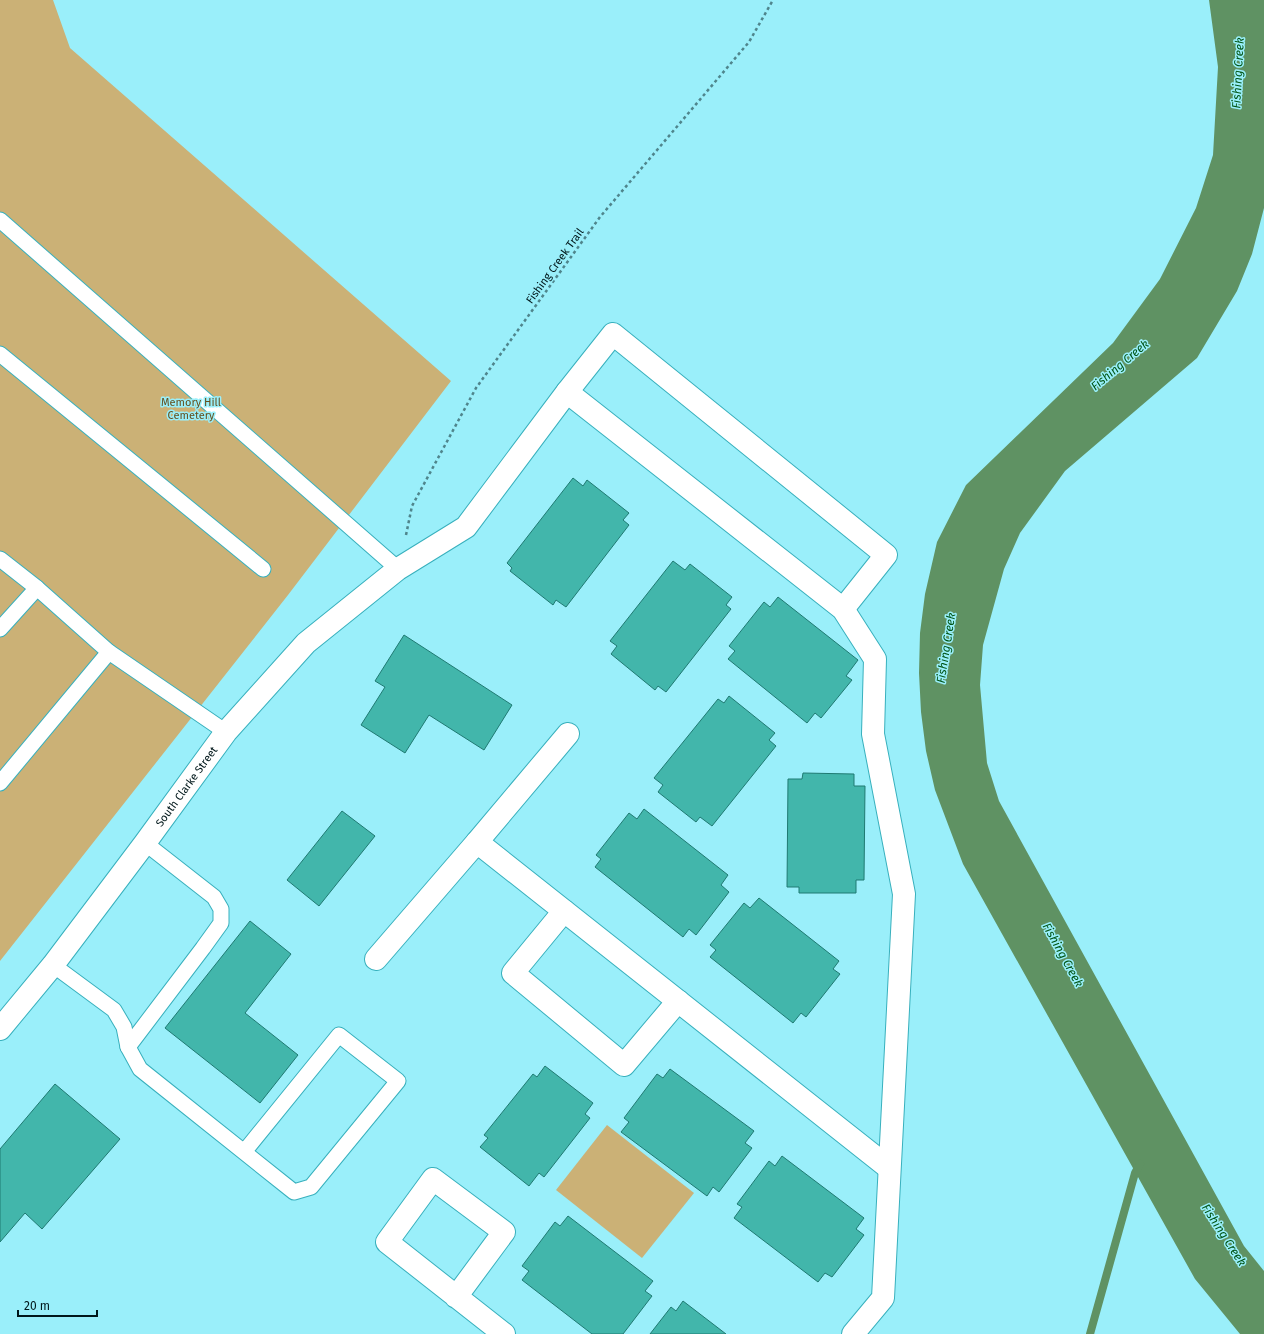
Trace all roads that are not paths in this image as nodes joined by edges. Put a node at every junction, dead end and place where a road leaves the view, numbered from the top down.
1 (0, 220) edge
2 (0, 354) edge
3 (567, 392) junction
4 (0, 558) edge
5 (264, 569) dead end
6 (398, 569) junction
7 (36, 588) junction
8 (843, 608) junction
9 (0, 630) edge
10 (109, 652) junction
11 (226, 732) junction
12 (568, 734) dead end
13 (0, 782) edge
14 (477, 842) junction
15 (146, 843) junction
16 (564, 911) junction
17 (376, 959) dead end
18 (53, 966) junction
19 (678, 1000) junction
20 (0, 1029) edge
21 (128, 1047) junction
22 (244, 1152) junction
23 (889, 1168) junction
24 (456, 1296) junction
25 (504, 1334) edge
26 (853, 1334) edge

1 - 6 lane
2 - 5 lane
3 - 6 street, South Clarke Street
3 - 8 street
3 - 8 street, South Clarke Street
4 - 7 lane
6 - 11 street, South Clarke Street
7 - 9 lane
7 - 10 lane
8 - 23 street
10 - 11 lane
10 - 13 lane
11 - 15 street, South Clarke Street
12 - 14 street
14 - 16 street
14 - 17 street
15 - 18 street, South Clarke Street
15 - 21 lane
16 - 19 street
16 - 19 street
18 - 20 street, South Clarke Street
18 - 21 lane
19 - 23 street
21 - 22 lane
22 - 22 lane
23 - 26 street
24 - 24 street
24 - 25 street

